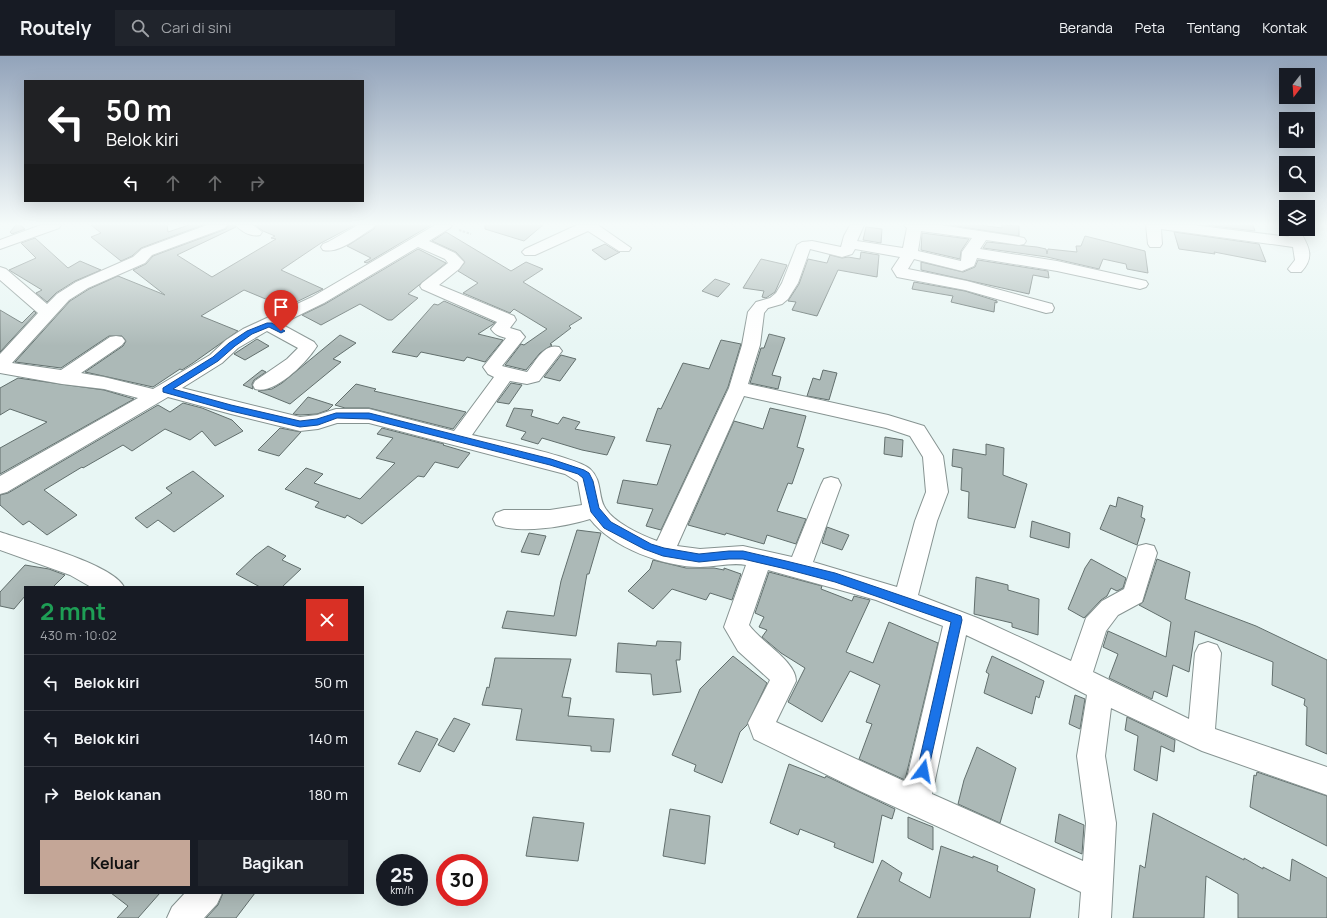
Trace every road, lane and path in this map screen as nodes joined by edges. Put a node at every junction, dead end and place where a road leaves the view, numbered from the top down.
1 (128, 265) edge
2 (377, 265) edge
3 (454, 265) edge
4 (796, 265) edge
5 (902, 265) edge
6 (1052, 265) edge
7 (1299, 265) edge
8 (1296, 269) dead end
9 (0, 272) edge
10 (1140, 284) dead end
11 (1046, 308) dead end
12 (47, 313) junction
13 (269, 325) junction
14 (116, 341) dead end
15 (553, 351) dead end
16 (0, 366) edge
17 (505, 374) junction
18 (62, 378) junction
19 (262, 385) dead end
20 (738, 388) junction
21 (160, 393) junction
22 (458, 440) junction
23 (830, 485) dead end
24 (0, 486) edge
25 (594, 510) junction
26 (504, 519) dead end
27 (0, 541) edge
28 (663, 552) junction
29 (1146, 553) dead end
30 (760, 559) junction
31 (799, 568) junction
32 (110, 586) edge
33 (905, 600) junction
34 (957, 620) junction
35 (1208, 653) dead end
36 (1090, 683) junction
37 (1201, 737) junction
38 (1327, 781) edge
39 (916, 801) junction
40 (1097, 883) junction
41 (205, 894) edge
42 (183, 918) edge
43 (1094, 918) edge

1 - 12 street
2 - 13 street
3 - 17 street
4 - 20 street
5 - 11 street
6 - 10 street
7 - 8 street
9 - 12 street
12 - 16 street
13 - 19 street
13 - 21 street
14 - 18 street
15 - 17 street
16 - 18 street
17 - 22 street
18 - 21 street
20 - 28 street
20 - 33 street
21 - 22 street
21 - 24 street
22 - 25 street
23 - 31 street
25 - 26 street
25 - 28 street
27 - 32 street
28 - 30 street
29 - 36 street
30 - 31 street
30 - 39 street
31 - 33 street
33 - 34 street
34 - 36 street
34 - 39 street
35 - 37 street
36 - 37 street
36 - 40 street
37 - 38 street
39 - 40 street
40 - 43 street
41 - 42 street

